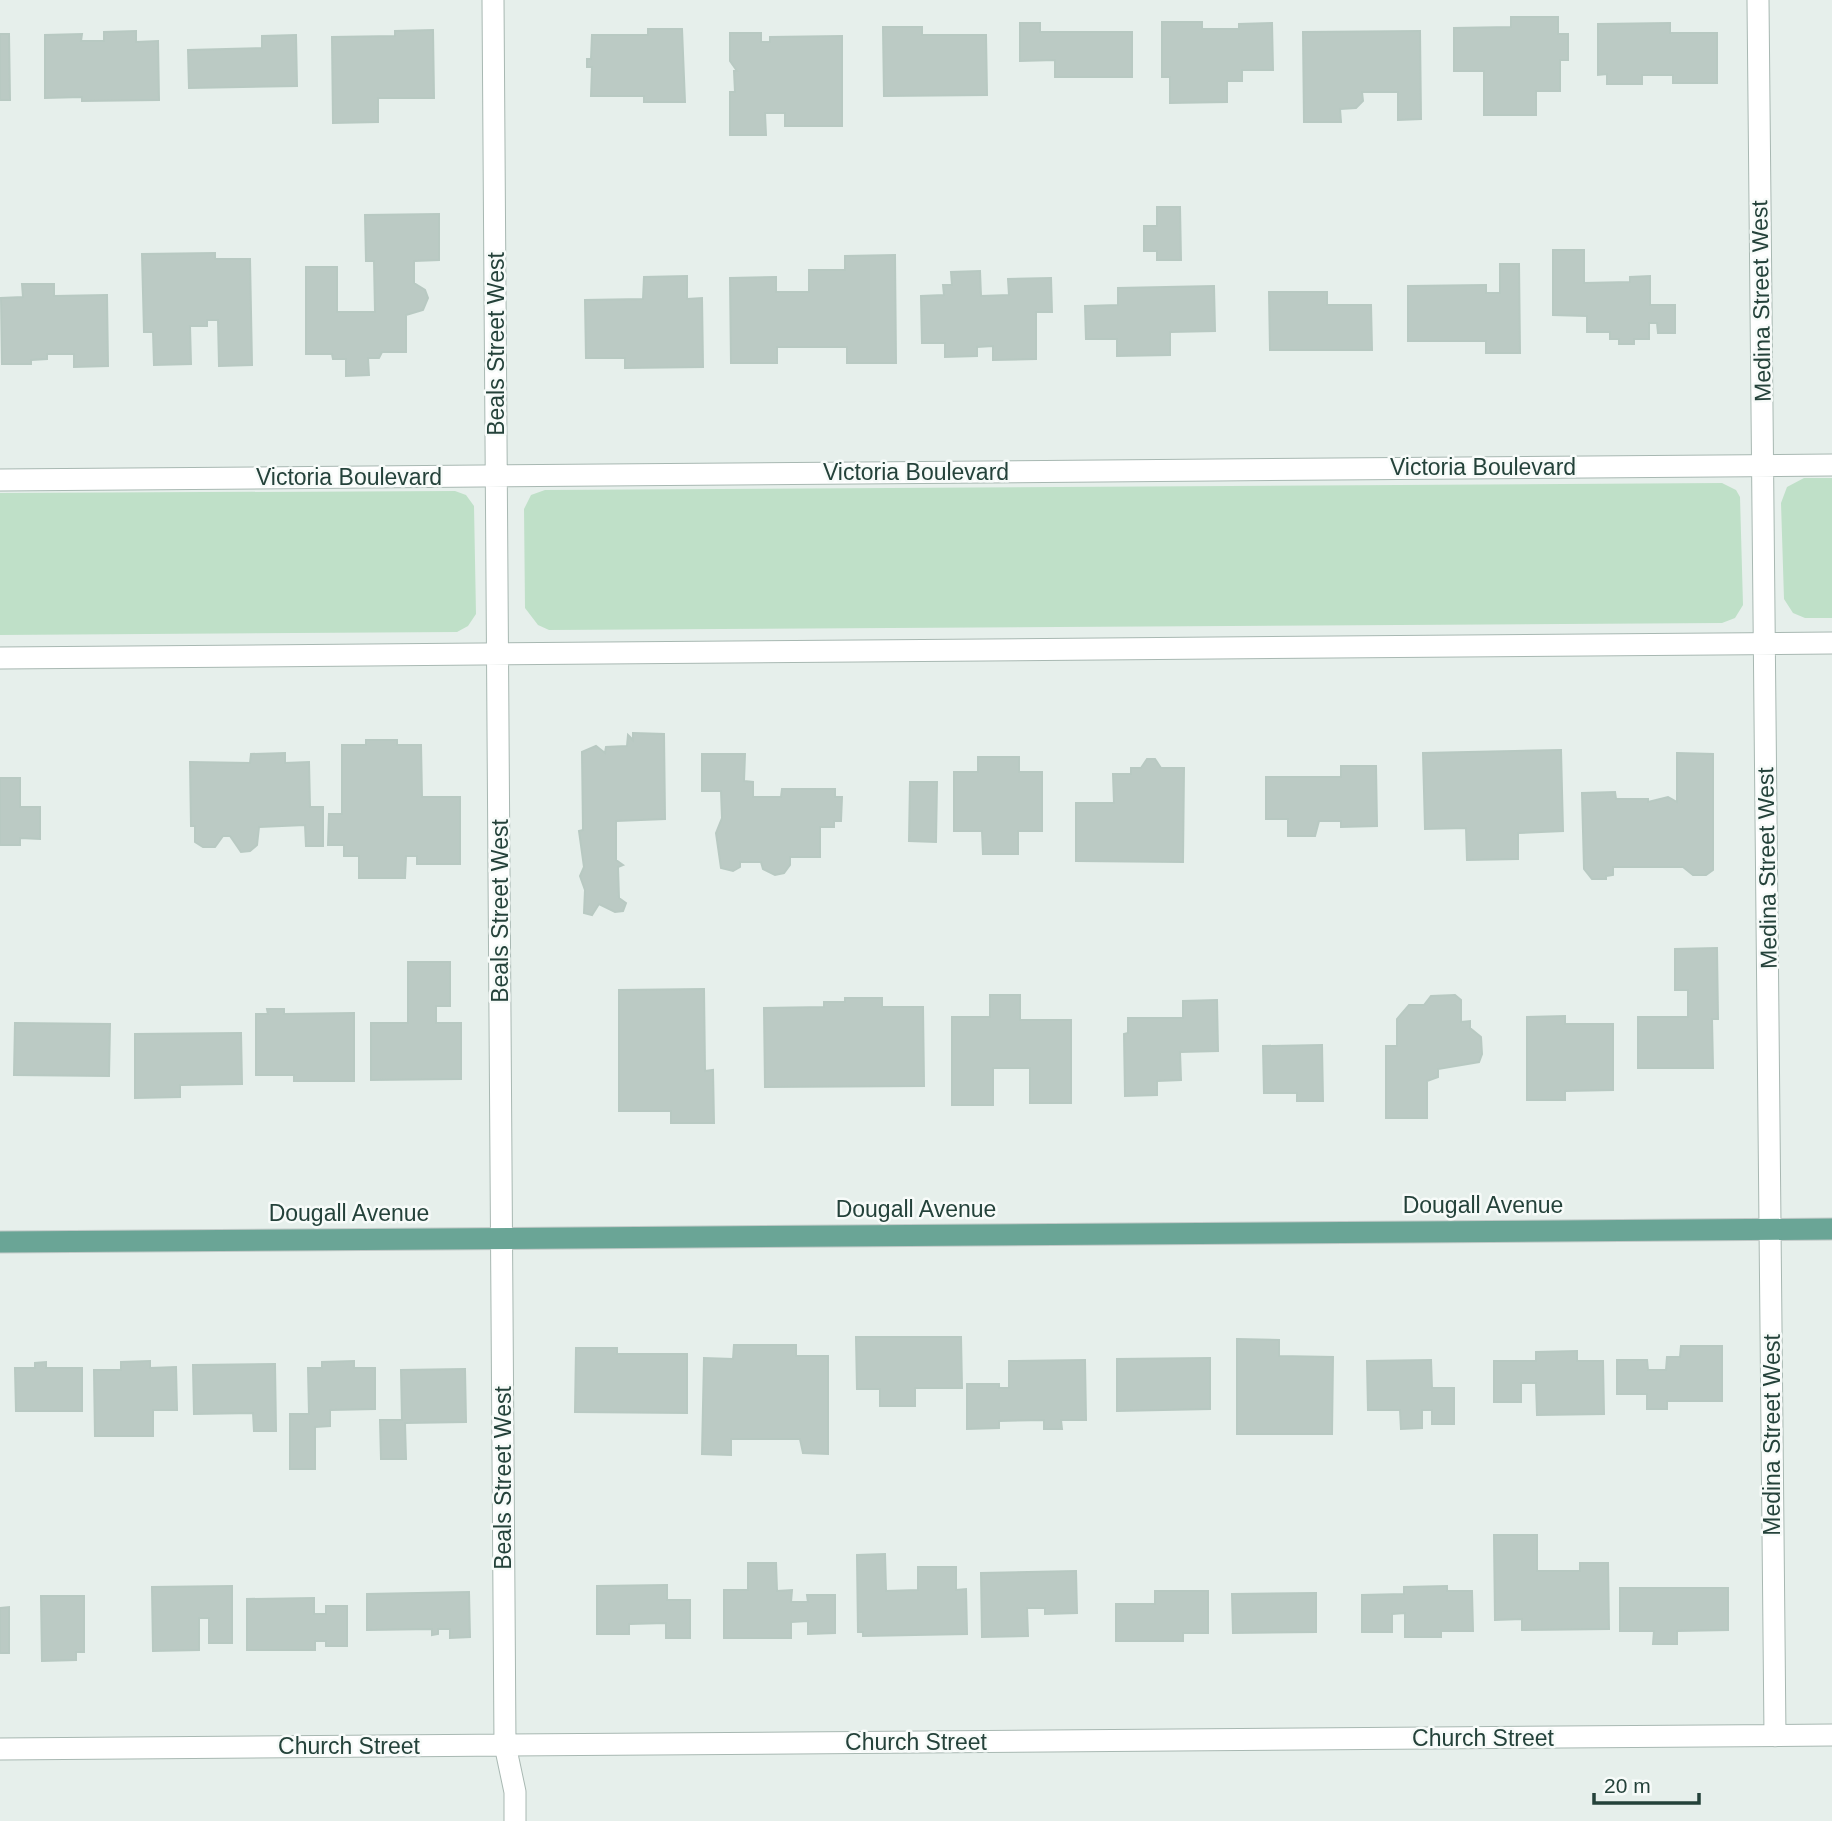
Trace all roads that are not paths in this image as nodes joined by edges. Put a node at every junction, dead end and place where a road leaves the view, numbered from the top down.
1 (493, 0) edge
2 (1758, 0) edge
3 (1763, 465) junction
4 (1832, 465) edge
5 (497, 476) junction
6 (0, 480) edge
7 (1832, 643) edge
8 (1765, 644) junction
9 (498, 654) junction
10 (0, 658) edge
11 (1770, 1229) junction
12 (1832, 1229) edge
13 (502, 1238) junction
14 (0, 1242) edge
15 (1775, 1735) junction
16 (1832, 1735) edge
17 (505, 1745) junction
18 (0, 1749) edge
19 (515, 1821) edge

1 - 5 street, Beals Street West
2 - 3 street, Medina Street West
3 - 4 street, Victoria Boulevard
3 - 5 street, Victoria Boulevard
3 - 8 street, Medina Street West
5 - 6 street, Victoria Boulevard
5 - 9 street, Beals Street West
7 - 8 street
8 - 9 street
8 - 11 street, Medina Street West
9 - 10 street
9 - 13 street, Beals Street West
11 - 12 main road, Dougall Avenue
11 - 13 main road, Dougall Avenue
11 - 15 street, Medina Street West
13 - 14 main road, Dougall Avenue
13 - 17 street, Beals Street West
15 - 16 street, Church Street
15 - 17 street, Church Street
17 - 18 street, Church Street
17 - 19 street, Beals Street West

